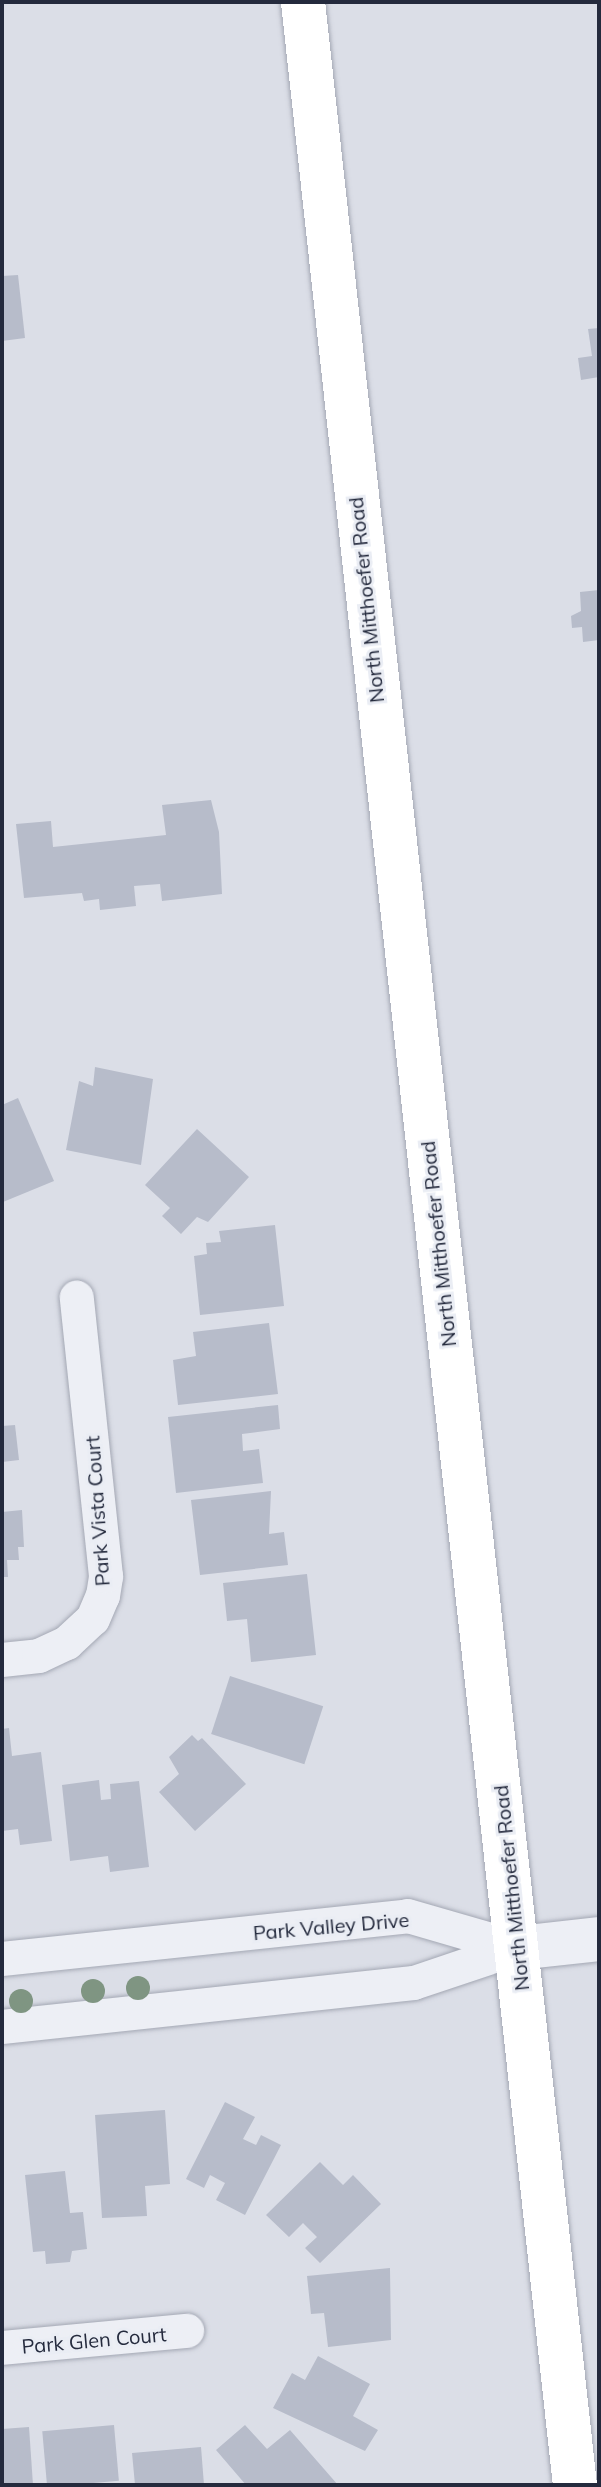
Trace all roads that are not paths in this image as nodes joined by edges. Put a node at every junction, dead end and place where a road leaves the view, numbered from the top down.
1 (303, 2) edge
2 (77, 1298) dead end
3 (2, 1660) edge
4 (599, 1939) edge
5 (518, 1948) junction
6 (2, 1959) edge
7 (2, 2027) edge
8 (187, 2331) dead end
9 (2, 2348) edge
10 (575, 2485) edge

1 - 5 main road, North Mitthoefer Road
2 - 3 street, Park Vista Court
4 - 5 street
5 - 6 street, Park Valley Drive
5 - 7 street
5 - 10 main road, North Mitthoefer Road
8 - 9 street, Park Glen Court

